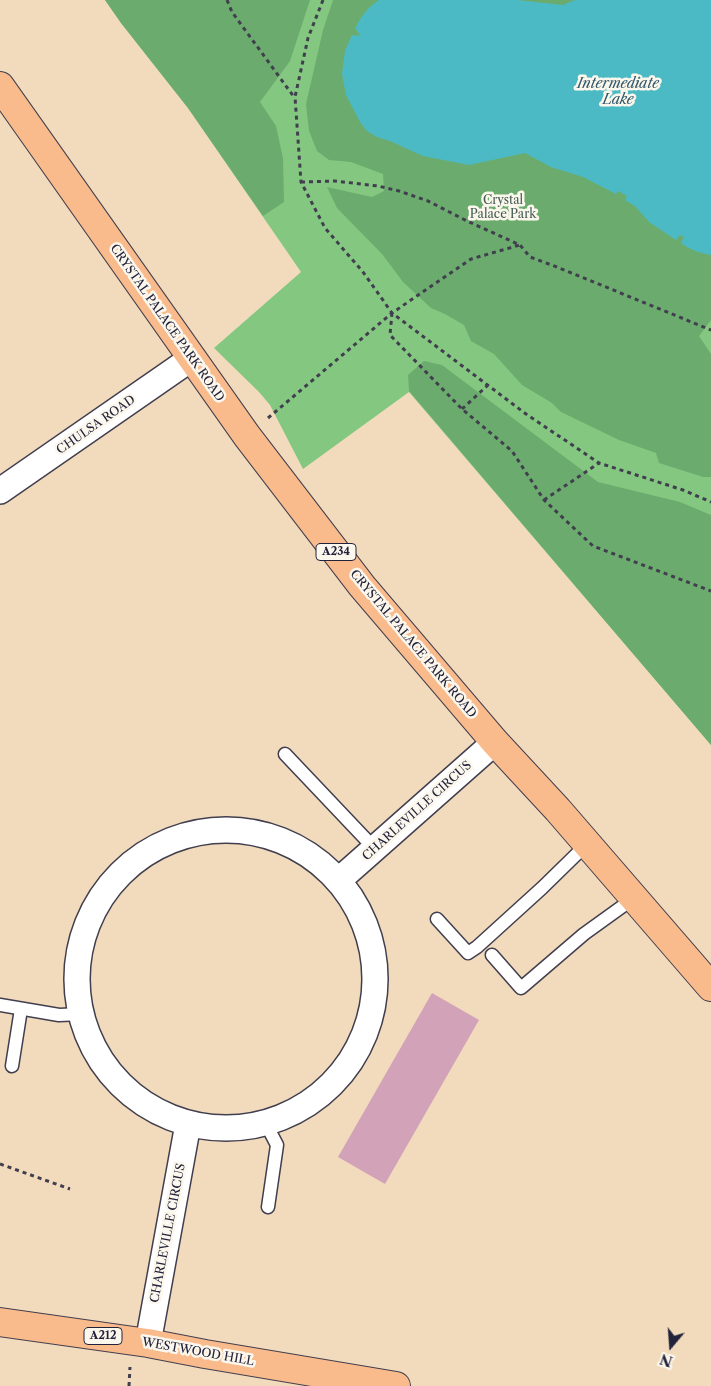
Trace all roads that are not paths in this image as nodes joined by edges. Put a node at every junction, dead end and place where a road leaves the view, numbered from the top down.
1 (0, 86) edge
2 (192, 358) junction
3 (0, 491) edge
4 (495, 742) junction
5 (285, 754) dead end
6 (587, 844) junction
7 (375, 848) junction
8 (339, 880) junction
9 (634, 898) junction
10 (437, 919) dead end
11 (492, 955) dead end
12 (711, 987) edge
13 (0, 1005) edge
14 (21, 1009) junction
15 (82, 1014) junction
16 (12, 1066) dead end
17 (265, 1122) junction
18 (188, 1124) junction
19 (268, 1207) dead end
20 (0, 1322) edge
21 (148, 1343) junction
22 (396, 1386) edge

1 - 2 main road, CRYSTAL PALACE PARK ROAD / A234
2 - 3 street, CHULSA ROAD
2 - 4 main road, CRYSTAL PALACE PARK ROAD / A234
4 - 6 main road, CRYSTAL PALACE PARK ROAD / A234
4 - 7 street, CHARLEVILLE CIRCUS
5 - 7 lane
6 - 9 main road, CRYSTAL PALACE PARK ROAD / A234
6 - 10 lane
7 - 8 street, CHARLEVILLE CIRCUS
8 - 15 street
8 - 17 street
9 - 11 lane
9 - 12 main road, CRYSTAL PALACE PARK ROAD / A234
13 - 14 lane
14 - 15 lane
14 - 16 lane
15 - 18 street
17 - 18 street
17 - 19 lane
18 - 21 street, CHARLEVILLE CIRCUS
20 - 21 main road, WESTWOOD HILL / A212
21 - 22 main road, WESTWOOD HILL / A212

